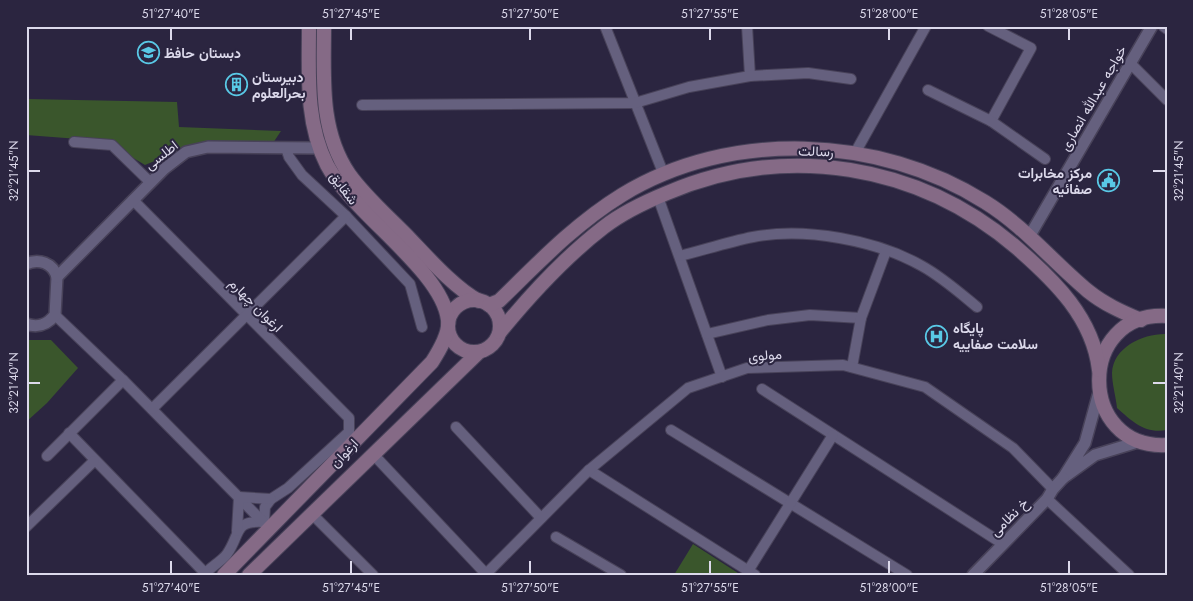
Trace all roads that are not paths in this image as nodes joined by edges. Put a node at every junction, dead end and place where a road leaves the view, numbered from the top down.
1 (309, 26) edge
2 (324, 26) edge
3 (605, 26) edge
4 (747, 26) edge
5 (926, 26) edge
6 (988, 26) edge
7 (1152, 26) edge
8 (1163, 26) edge
9 (1167, 29) edge
10 (1131, 64) junction
11 (750, 76) junction
12 (851, 79) dead end
13 (928, 90) dead end
14 (1167, 100) edge
15 (635, 103) junction
16 (362, 105) dead end
17 (991, 122) junction
18 (74, 142) dead end
19 (286, 148) junction
20 (319, 148) junction
21 (855, 154) junction
22 (1045, 159) dead end
23 (851, 170) junction
24 (664, 175) junction
25 (150, 182) junction
26 (658, 197) junction
27 (133, 200) junction
28 (346, 216) junction
29 (1030, 237) junction
30 (886, 252) junction
31 (81, 254) junction
32 (680, 256) junction
33 (26, 264) edge
34 (48, 264) junction
35 (57, 277) junction
36 (484, 303) junction
37 (977, 307) dead end
38 (54, 315) junction
39 (246, 315) junction
40 (1167, 316) edge
41 (861, 318) junction
42 (1141, 320) junction
43 (448, 321) junction
44 (26, 324) edge
45 (422, 327) dead end
46 (500, 332) junction
47 (707, 334) junction
48 (480, 352) junction
49 (852, 368) junction
50 (1099, 370) junction
51 (722, 377) junction
52 (123, 380) junction
53 (762, 389) dead end
54 (1099, 392) junction
55 (152, 409) junction
56 (456, 427) dead end
57 (670, 430) dead end
58 (69, 433) junction
59 (833, 435) junction
60 (1141, 441) junction
61 (1167, 445) edge
62 (373, 454) junction
63 (47, 456) dead end
64 (94, 461) junction
65 (589, 470) junction
66 (1063, 478) junction
67 (1050, 494) junction
68 (239, 497) junction
69 (271, 498) junction
70 (790, 501) junction
71 (311, 513) junction
72 (542, 518) junction
73 (267, 525) junction
74 (26, 527) edge
75 (237, 531) junction
76 (556, 537) dead end
77 (1003, 544) junction
78 (752, 573) edge
79 (204, 574) edge
80 (486, 574) edge
81 (224, 575) edge
82 (249, 575) edge
83 (373, 575) edge
84 (621, 575) edge
85 (907, 575) edge
86 (973, 575) edge
87 (1129, 575) edge

1 - 20 main road, شقایق
2 - 36 main road, شقایق
3 - 15 street
4 - 11 street
5 - 21 street
6 - 17 street
7 - 10 street, خواجه عبدالله انصاری
8 - 9 street
10 - 14 street
10 - 29 street, خواجه عبدالله انصاری
11 - 12 street
11 - 15 street
13 - 17 street
15 - 16 street
15 - 24 street
17 - 22 street
18 - 25 street
19 - 20 street, اطلسی
19 - 25 street, اطلسی
19 - 28 street
20 - 43 main road, شقایق
21 - 23 main road
21 - 24 main road, رسالت
21 - 29 main road, رسالت
23 - 26 main road, رسالت
23 - 50 main road, رسالت
24 - 36 main road, رسالت
25 - 27 street, اطلسی
26 - 32 street
26 - 46 main road, رسالت
27 - 31 street, اطلسی
27 - 39 street, ارغوان چهارم
28 - 39 street
28 - 45 street
29 - 42 main road, رسالت
30 - 32 street
30 - 37 street
30 - 41 street
31 - 34 street
31 - 35 street, اطلسی
32 - 47 street
33 - 34 street
34 - 35 street
35 - 38 street
36 - 43 main road
36 - 46 main road
38 - 44 street
38 - 52 street
39 - 55 street
39 - 69 street, ارغوان چهارم
40 - 42 main road
41 - 47 street
41 - 49 street
42 - 50 main road
43 - 48 main road
43 - 73 main road, ارغوان
46 - 48 main road
47 - 51 street
48 - 62 main road, ارغوان
49 - 51 street, مولوی
49 - 67 street, مولوی
50 - 54 main road
51 - 65 street, مولوی
52 - 55 street
52 - 58 street
53 - 59 street
54 - 60 main road
54 - 66 street
55 - 68 street
56 - 72 street
57 - 70 street
58 - 63 street
58 - 64 street
59 - 70 street
59 - 77 street
60 - 61 main road
60 - 66 street
62 - 71 main road, ارغوان
62 - 80 street
64 - 74 street
64 - 79 street
65 - 72 street, مولوی
65 - 78 street
66 - 67 street, خ نظامی
67 - 77 street, خ نظامی
67 - 87 street, مولوی
68 - 69 street
68 - 73 street
68 - 75 street
69 - 73 street
70 - 78 street
70 - 85 street
71 - 82 main road, ارغوان
71 - 83 street
72 - 80 street, مولوی
73 - 75 street
73 - 81 main road, ارغوان
75 - 79 street
76 - 84 street
77 - 86 street, خ نظامی

